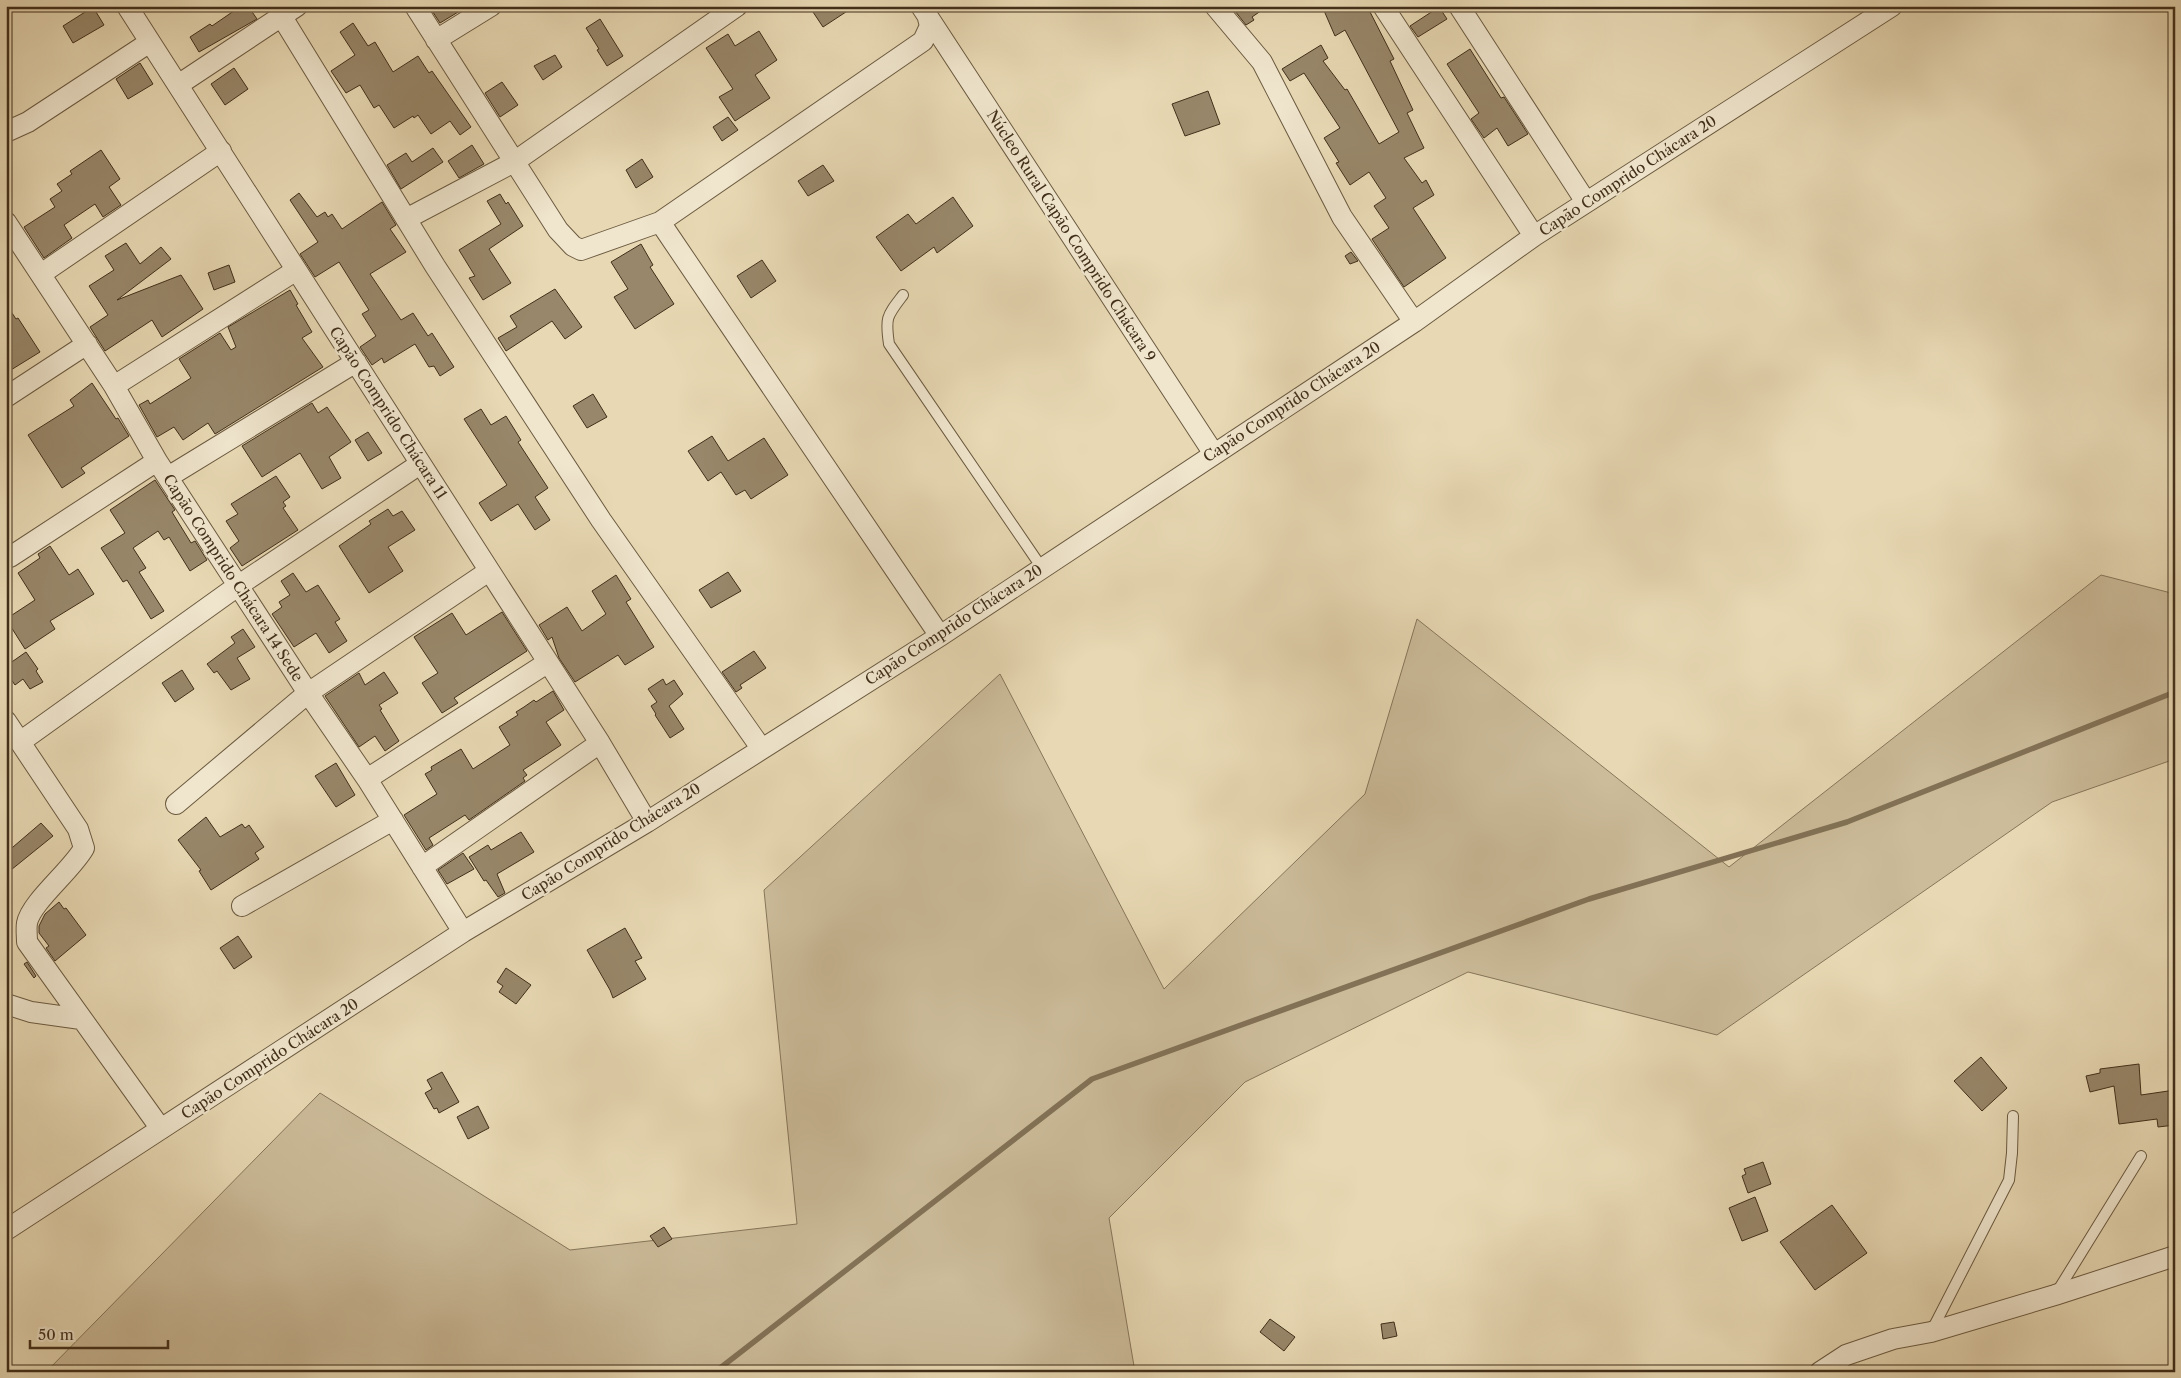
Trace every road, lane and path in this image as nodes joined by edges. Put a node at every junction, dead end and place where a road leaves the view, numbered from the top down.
1 (127, 6) edge
2 (415, 6) edge
3 (491, 6) edge
4 (737, 6) edge
5 (1215, 6) edge
6 (1383, 6) edge
7 (1459, 6) edge
8 (1892, 6) edge
9 (289, 12) edge
10 (925, 12) edge
11 (436, 40) junction
12 (150, 42) junction
13 (178, 85) junction
14 (6, 132) edge
15 (221, 150) junction
16 (514, 162) junction
17 (1586, 202) junction
18 (406, 219) junction
19 (660, 222) junction
20 (9, 230) edge
21 (1534, 236) junction
22 (295, 271) junction
23 (41, 274) junction
24 (903, 295) dead end
25 (1414, 322) junction
26 (87, 344) junction
27 (356, 362) junction
28 (114, 386) junction
29 (6, 397) edge
30 (1214, 454) junction
31 (157, 461) junction
32 (420, 464) junction
33 (168, 477) junction
34 (10, 557) dead end
35 (1042, 568) junction
36 (489, 571) junction
37 (239, 585) junction
38 (940, 636) junction
39 (547, 663) junction
40 (308, 693) junction
41 (6, 721) edge
42 (20, 742) junction
43 (600, 743) junction
44 (761, 748) junction
45 (366, 779) junction
46 (176, 804) dead end
47 (393, 820) junction
48 (647, 822) junction
49 (422, 867) junction
50 (242, 906) dead end
51 (463, 932) junction
52 (6, 1004) edge
53 (81, 1019) junction
54 (2013, 1116) dead end
55 (161, 1129) junction
56 (2141, 1156) dead end
57 (6, 1230) edge
58 (2175, 1256) edge
59 (2055, 1295) junction
60 (1931, 1332) junction
61 (1820, 1372) edge

1 - 12 street, Capão Comprido Chácara 11
2 - 11 street
3 - 11 street
4 - 16 street
5 - 25 street
6 - 21 street
7 - 17 street
8 - 17 street, Capão Comprido Chácara 20
9 - 13 street
9 - 18 street
10 - 19 street
10 - 30 street, Núcleo Rural Capão Comprido Chácara 9
11 - 16 street
12 - 13 street, Capão Comprido Chácara 11
12 - 14 street
13 - 15 street, Capão Comprido Chácara 11
15 - 22 street, Capão Comprido Chácara 11
15 - 23 street
16 - 18 street
16 - 19 street
17 - 21 street, Capão Comprido Chácara 20
18 - 44 street
19 - 38 street
20 - 23 street, Capão Comprido Chácara 14 Sede
21 - 25 street, Capão Comprido Chácara 20
22 - 27 street, Capão Comprido Chácara 11
22 - 28 street
23 - 26 street, Capão Comprido Chácara 14 Sede
24 - 35 lane
25 - 30 street, Capão Comprido Chácara 20
26 - 28 street, Capão Comprido Chácara 14 Sede
26 - 29 street
27 - 32 street, Capão Comprido Chácara 11
27 - 33 street
28 - 31 street, Capão Comprido Chácara 14 Sede
30 - 35 street, Capão Comprido Chácara 20
31 - 33 street, Capão Comprido Chácara 14 Sede
31 - 34 street
32 - 36 street, Capão Comprido Chácara 11
32 - 37 street
33 - 37 street, Capão Comprido Chácara 14 Sede
35 - 38 street, Capão Comprido Chácara 20
36 - 39 street, Capão Comprido Chácara 11
36 - 40 street
37 - 40 street, Capão Comprido Chácara 14 Sede
37 - 42 street
38 - 44 street, Capão Comprido Chácara 20
39 - 43 street, Capão Comprido Chácara 11
39 - 45 street
40 - 45 street, Capão Comprido Chácara 14 Sede
40 - 46 street
41 - 42 street
42 - 53 street
43 - 48 street, Capão Comprido Chácara 11
43 - 49 street
44 - 48 street, Capão Comprido Chácara 20
45 - 47 street, Capão Comprido Chácara 14 Sede
47 - 49 street, Capão Comprido Chácara 14 Sede
47 - 50 street
48 - 51 street, Capão Comprido Chácara 20
49 - 51 street, Capão Comprido Chácara 14 Sede
51 - 55 street, Capão Comprido Chácara 20
52 - 53 street
53 - 55 street
54 - 60 lane
55 - 57 street, Capão Comprido Chácara 20
56 - 59 lane
58 - 59 street
59 - 60 street
60 - 61 street

